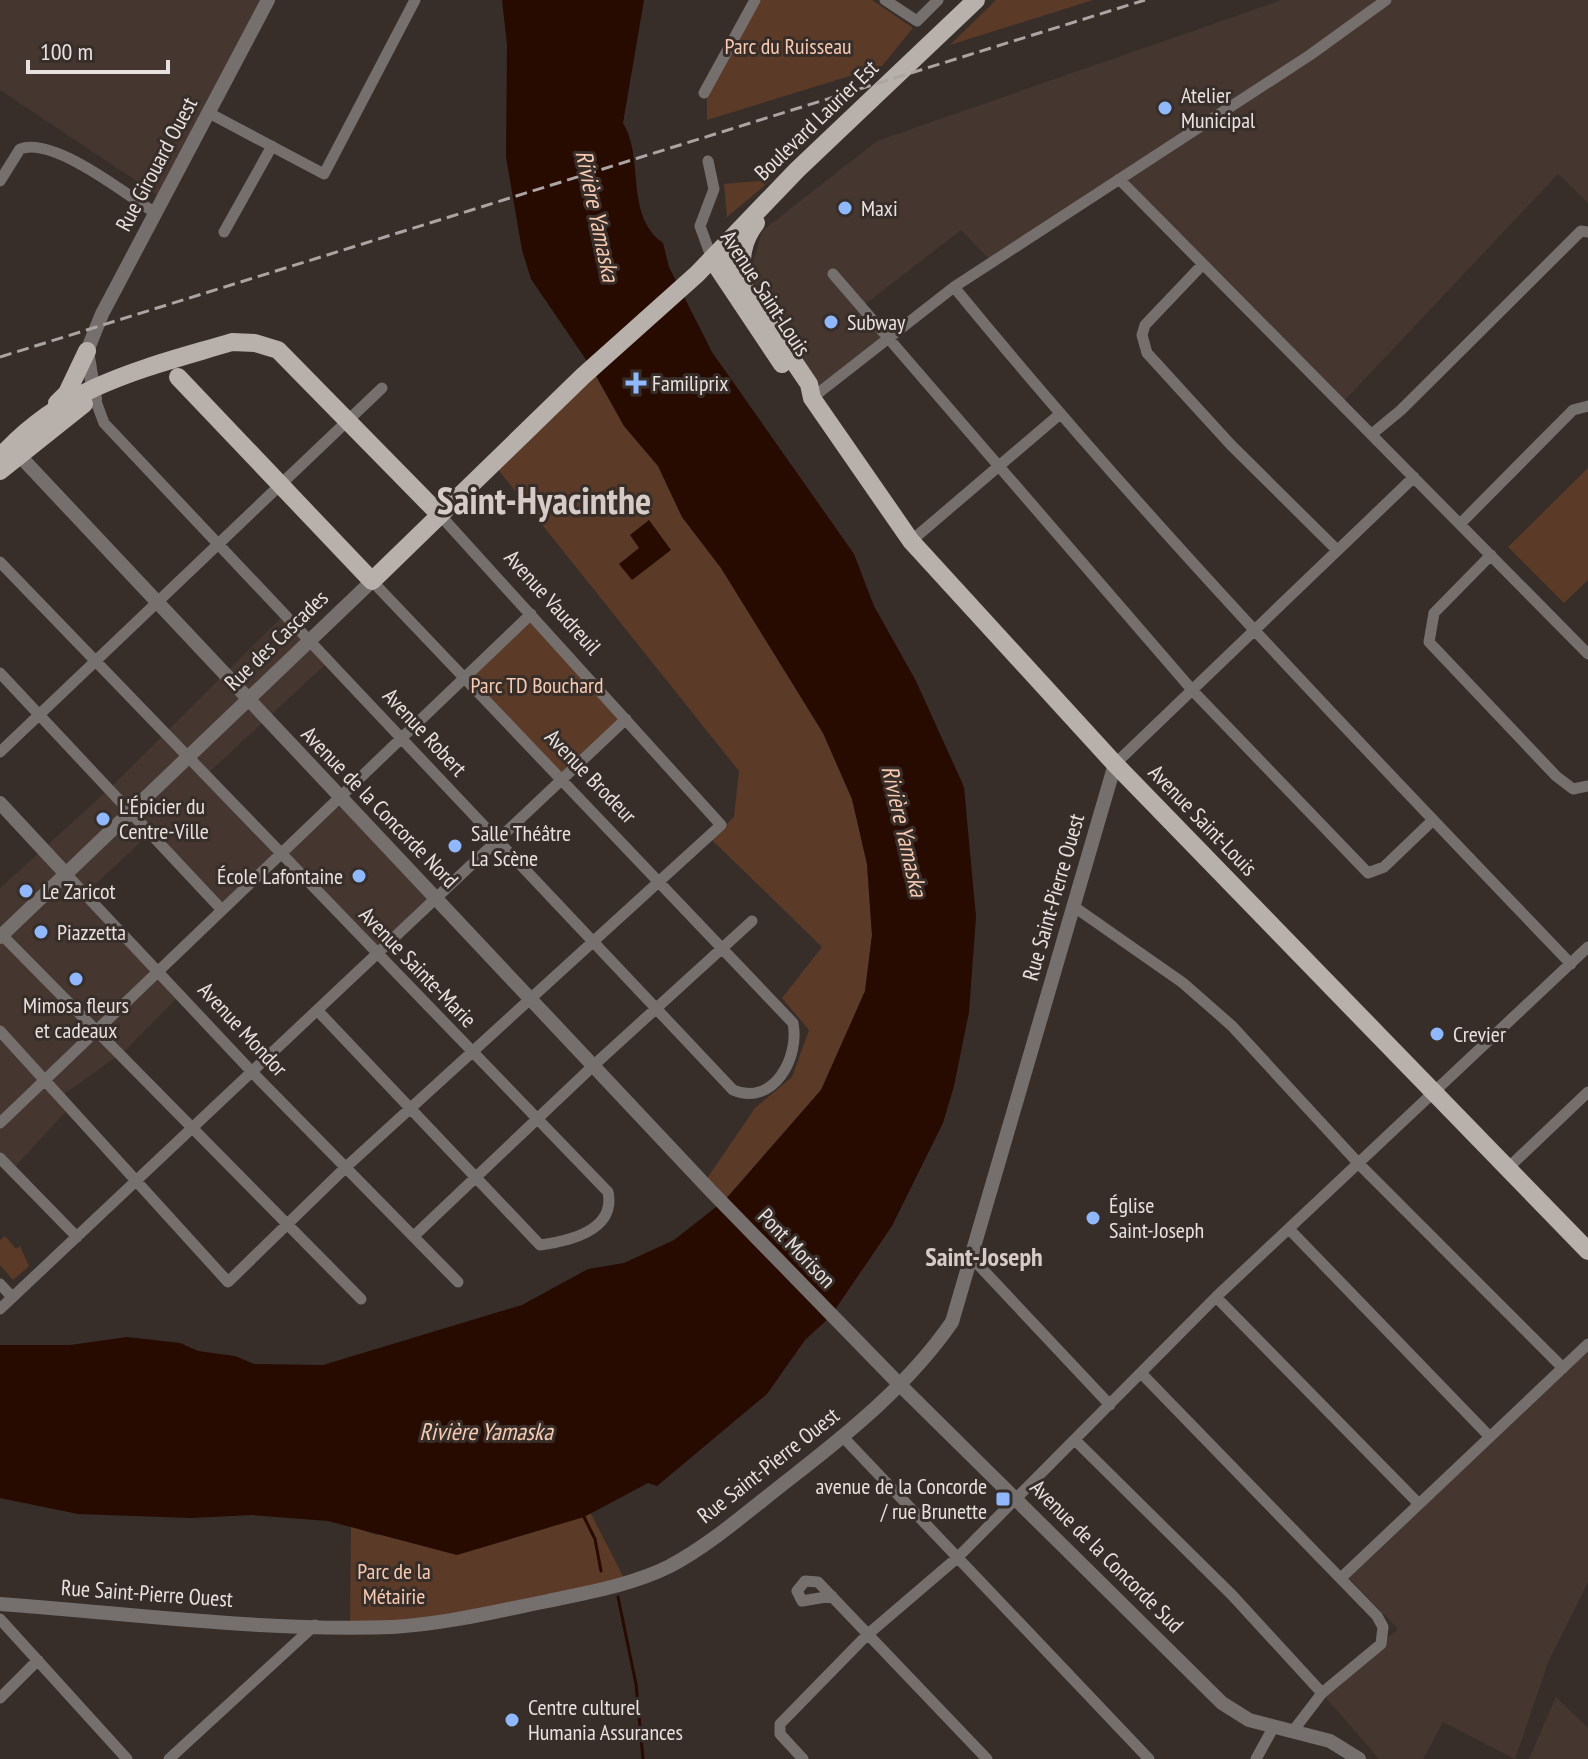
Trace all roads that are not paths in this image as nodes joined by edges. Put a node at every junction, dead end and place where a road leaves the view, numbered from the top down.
1 (268, 0) edge
2 (415, 0) edge
3 (755, 0) edge
4 (885, 0) edge
5 (938, 0) edge
6 (976, 0) edge
7 (1386, 0) edge
8 (704, 93) dead end
9 (209, 113) junction
10 (272, 146) junction
11 (708, 161) dead end
12 (797, 170) junction
13 (1119, 179) junction
14 (0, 181) edge
15 (155, 213) junction
16 (224, 232) dead end
17 (1585, 232) edge
18 (717, 254) junction
19 (1203, 264) junction
20 (833, 274) dead end
21 (954, 287) junction
22 (744, 288) junction
23 (889, 336) junction
24 (87, 351) junction
25 (182, 358) junction
26 (583, 376) joint
27 (178, 377) junction
28 (382, 388) dead end
29 (93, 393) junction
30 (812, 398) junction
31 (1588, 406) edge
32 (49, 410) junction
33 (1060, 414) junction
34 (349, 420) junction
35 (1372, 434) junction
36 (7, 449) edge
37 (998, 467) junction
38 (0, 471) edge
39 (1414, 477) junction
40 (281, 485) junction
41 (440, 515) junction
42 (1460, 524) junction
43 (911, 541) junction
44 (220, 543) junction
45 (1337, 550) junction
46 (1491, 555) junction
47 (0, 562) edge
48 (372, 581) junction
49 (155, 604) junction
50 (531, 614) junction
51 (1254, 632) junction
52 (311, 640) junction
53 (1588, 654) edge
54 (94, 662) junction
55 (0, 673) edge
56 (464, 677) junction
57 (1193, 691) junction
58 (247, 700) junction
59 (38, 716) junction
60 (626, 719) junction
61 (402, 737) junction
62 (0, 752) edge
63 (187, 758) junction
64 (1115, 764) junction
65 (561, 779) junction
66 (1588, 786) edge
67 (340, 797) junction
68 (0, 803) edge
69 (130, 813) junction
70 (1433, 820) junction
71 (501, 841) junction
72 (280, 854) junction
73 (66, 874) junction
74 (659, 882) junction
75 (437, 898) junction
76 (1073, 906) junction
77 (222, 910) junction
78 (752, 921) dead end
79 (1, 936) edge
80 (594, 942) junction
81 (1588, 947) edge
82 (722, 948) junction
83 (377, 953) junction
84 (1571, 964) junction
85 (158, 971) junction
86 (532, 999) junction
87 (656, 1008) junction
88 (317, 1010) junction
89 (97, 1029) junction
90 (0, 1031) edge
91 (473, 1052) junction
92 (594, 1065) junction
93 (252, 1072) junction
94 (44, 1080) junction
95 (733, 1090) joint
96 (1588, 1092) edge
97 (1435, 1094) junction
98 (411, 1109) junction
99 (537, 1119) junction
100 (0, 1123) edge
101 (191, 1129) junction
102 (0, 1158) edge
103 (1360, 1165) junction
104 (346, 1167) junction
105 (1508, 1168) junction
106 (476, 1178) junction
107 (136, 1182) junction
108 (710, 1190) joint
109 (289, 1226) junction
110 (1290, 1230) junction
111 (415, 1235) junction
112 (77, 1237) junction
113 (1588, 1251) edge
114 (971, 1257) junction
115 (458, 1282) dead end
116 (0, 1284) edge
117 (12, 1297) junction
118 (1216, 1297) junction
119 (361, 1299) dead end
120 (0, 1309) edge
121 (852, 1336) joint
122 (1588, 1344) edge
123 (1563, 1368) junction
124 (1141, 1373) junction
125 (900, 1385) junction
126 (1110, 1405) junction
127 (843, 1437) junction
128 (1490, 1437) junction
129 (1075, 1440) junction
130 (1017, 1497) junction
131 (1419, 1504) junction
132 (957, 1558) junction
133 (1342, 1577) junction
134 (832, 1596) dead end
135 (0, 1604) edge
136 (0, 1619) edge
137 (315, 1625) junction
138 (867, 1635) junction
139 (38, 1660) junction
140 (1322, 1693) junction
141 (0, 1698) edge
142 (1273, 1728) junction
143 (1293, 1731) junction
144 (127, 1759) edge
145 (169, 1759) edge
146 (803, 1759) edge
147 (987, 1759) edge
148 (1149, 1759) edge
149 (1256, 1759) edge
150 (1359, 1759) edge

1 - 9 street, Rue Girouard Ouest
2 - 10 street
3 - 8 street
4 - 5 street
6 - 12 main road, Boulevard Laurier Est
7 - 13 street
9 - 10 street
9 - 15 street, Rue Girouard Ouest
10 - 16 street
11 - 18 street, Avenue Saint-Louis
12 - 18 main road, Boulevard Laurier Est
12 - 22 main road
13 - 19 street
13 - 21 street
14 - 15 street
15 - 24 street, Rue Girouard Ouest
17 - 35 street
18 - 22 main road, Avenue Saint-Louis
18 - 26 main road, Boulevard Laurier Est
18 - 30 main road, Avenue Saint-Louis
19 - 35 street
19 - 45 street
20 - 23 street
21 - 23 street
21 - 33 street
22 - 30 main road, Avenue Saint-Louis
23 - 30 street
23 - 37 street
24 - 29 street
24 - 32 main road
25 - 27 main road
25 - 29 main road, Avenue Vaudreuil
25 - 34 main road, Avenue Vaudreuil
26 - 41 main road, Rue des Cascades
27 - 29 main road
27 - 40 main road, Avenue Brodeur
28 - 34 street
29 - 32 main road
29 - 36 main road
29 - 44 street, Avenue Robert
30 - 43 main road, Avenue Saint-Louis
31 - 42 street
32 - 36 main road
33 - 37 street
33 - 51 street
34 - 40 street
34 - 41 main road, Avenue Vaudreuil
35 - 39 street
36 - 38 main road
36 - 49 street, Avenue de la Concorde Nord
37 - 43 street
37 - 57 street
39 - 42 street
39 - 45 street
40 - 44 street
40 - 48 main road, Avenue Brodeur
41 - 48 main road, Rue des Cascades
41 - 50 street, Avenue Vaudreuil
42 - 46 street
43 - 64 main road, Avenue Saint-Louis
44 - 49 street
44 - 52 street, Avenue Robert
45 - 51 street
46 - 53 street
46 - 66 street
47 - 54 street, Avenue Sainte-Marie
48 - 52 street, Rue des Cascades
48 - 56 street, Avenue Brodeur
49 - 54 street
49 - 58 street, Avenue de la Concorde Nord
50 - 56 street
50 - 60 street, Avenue Vaudreuil
51 - 57 street
51 - 70 street
52 - 58 street, Rue des Cascades
52 - 61 street, Avenue Robert
54 - 59 street
54 - 63 street, Avenue Sainte-Marie
55 - 59 street
56 - 61 street
56 - 65 street, Avenue Brodeur
57 - 64 street
57 - 70 street
58 - 63 street, Rue des Cascades
58 - 67 street, Avenue de la Concorde Nord
59 - 62 street
59 - 69 street
60 - 65 street
60 - 74 street, Avenue Vaudreuil
61 - 67 street
61 - 71 street, Avenue Robert
63 - 69 street, Rue des Cascades
63 - 72 street, Avenue Sainte-Marie
64 - 76 street, Rue Saint-Pierre Ouest
64 - 97 main road, Avenue Saint-Louis
65 - 71 street
65 - 74 street, Avenue Brodeur
67 - 72 street
67 - 75 street, Avenue de la Concorde Nord
68 - 73 street, Avenue Mondor
69 - 73 street, Rue des Cascades
69 - 77 street
70 - 84 street
71 - 75 street
71 - 80 street, Avenue Robert
72 - 77 street
72 - 83 street, Avenue Sainte-Marie
73 - 79 street, Rue des Cascades
73 - 85 street, Avenue Mondor
74 - 80 street
74 - 82 street, Avenue Brodeur
75 - 83 street
75 - 86 street, Avenue de la Concorde Nord
76 - 103 street
76 - 114 street, Rue Saint-Pierre Ouest
77 - 85 street
78 - 82 street
79 - 89 street
80 - 86 street
80 - 87 street, Avenue Robert
81 - 84 street
82 - 87 street
82 - 95 street, Avenue Brodeur
83 - 88 street
83 - 91 street, Avenue Sainte-Marie
84 - 97 street
85 - 89 street
85 - 93 street, Avenue Mondor
86 - 91 street
86 - 92 street, Avenue de la Concorde Nord
87 - 92 street
87 - 95 street, Avenue Robert
88 - 93 street
88 - 98 street
89 - 94 street
89 - 101 street
90 - 94 street
91 - 98 street
91 - 99 street, Avenue Sainte-Marie
92 - 99 street
92 - 108 street, Avenue de la Concorde Nord
93 - 101 street
93 - 104 street, Avenue Mondor
94 - 100 street
94 - 107 street
96 - 105 street
97 - 103 street
97 - 105 main road, Avenue Saint-Louis
98 - 104 street
98 - 106 street
99 - 106 street
99 - 106 street, Avenue Sainte-Marie
101 - 107 street
101 - 109 street
102 - 112 street
103 - 110 street
103 - 123 street
104 - 109 street
104 - 111 street, Avenue Mondor
105 - 113 main road, Avenue Saint-Louis
106 - 111 street
107 - 109 street
107 - 112 street
108 - 121 street, Pont Morison
109 - 119 street
110 - 118 street
110 - 128 street
111 - 115 street, Avenue Mondor
112 - 117 street
114 - 125 street, Rue Saint-Pierre Ouest
114 - 126 street
116 - 117 street
117 - 120 street
118 - 124 street
118 - 131 street
121 - 125 street, Avenue de la Concorde Sud
122 - 123 street
123 - 128 street
124 - 126 street
124 - 133 street
125 - 127 street, Rue Saint-Pierre Ouest
125 - 130 street, Avenue de la Concorde Sud
126 - 129 street
127 - 132 street
127 - 137 street, Rue Saint-Pierre Ouest
128 - 131 street
129 - 130 street
129 - 140 street
130 - 132 street
130 - 142 street, Avenue de la Concorde Sud
131 - 133 street
132 - 138 street
132 - 148 street
133 - 140 street
134 - 138 street
135 - 137 street, Rue Saint-Pierre Ouest
136 - 139 street
137 - 145 street
138 - 146 street
138 - 147 street
139 - 141 street
139 - 144 street
140 - 143 street
142 - 143 street, Avenue de la Concorde Sud
142 - 149 street
143 - 150 street, Avenue de la Concorde Sud

